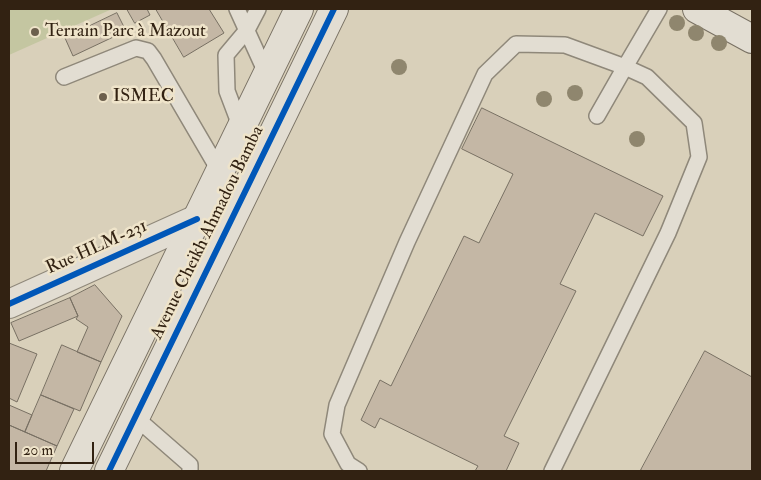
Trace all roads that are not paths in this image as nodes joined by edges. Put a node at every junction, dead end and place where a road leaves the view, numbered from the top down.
1 (237, 9) edge
2 (258, 9) edge
3 (299, 9) edge
4 (334, 9) edge
5 (659, 9) edge
6 (697, 9) edge
7 (247, 30) junction
8 (752, 39) edge
9 (625, 67) junction
10 (267, 75) junction
11 (64, 77) dead end
12 (597, 116) dead end
13 (241, 128) junction
14 (220, 172) junction
15 (197, 218) junction
16 (9, 304) edge
17 (135, 417) junction
18 (74, 471) edge
19 (109, 471) edge
20 (190, 471) edge
21 (359, 471) edge
22 (552, 471) edge

1 - 7 lane
2 - 7 lane
3 - 10 street, Avenue Cheikh Ahmadou Bamba
4 - 17 street, Avenue Cheikh Ahmadou Bamba
5 - 9 lane
6 - 8 street
7 - 10 lane
7 - 13 lane
9 - 12 lane
9 - 21 lane
9 - 22 lane
10 - 13 street, Avenue Cheikh Ahmadou Bamba
11 - 14 lane
13 - 14 street, Avenue Cheikh Ahmadou Bamba
14 - 15 street, Avenue Cheikh Ahmadou Bamba
15 - 16 street, Rue HLM-231
15 - 18 street, Avenue Cheikh Ahmadou Bamba
17 - 19 street, Avenue Cheikh Ahmadou Bamba
17 - 20 lane

